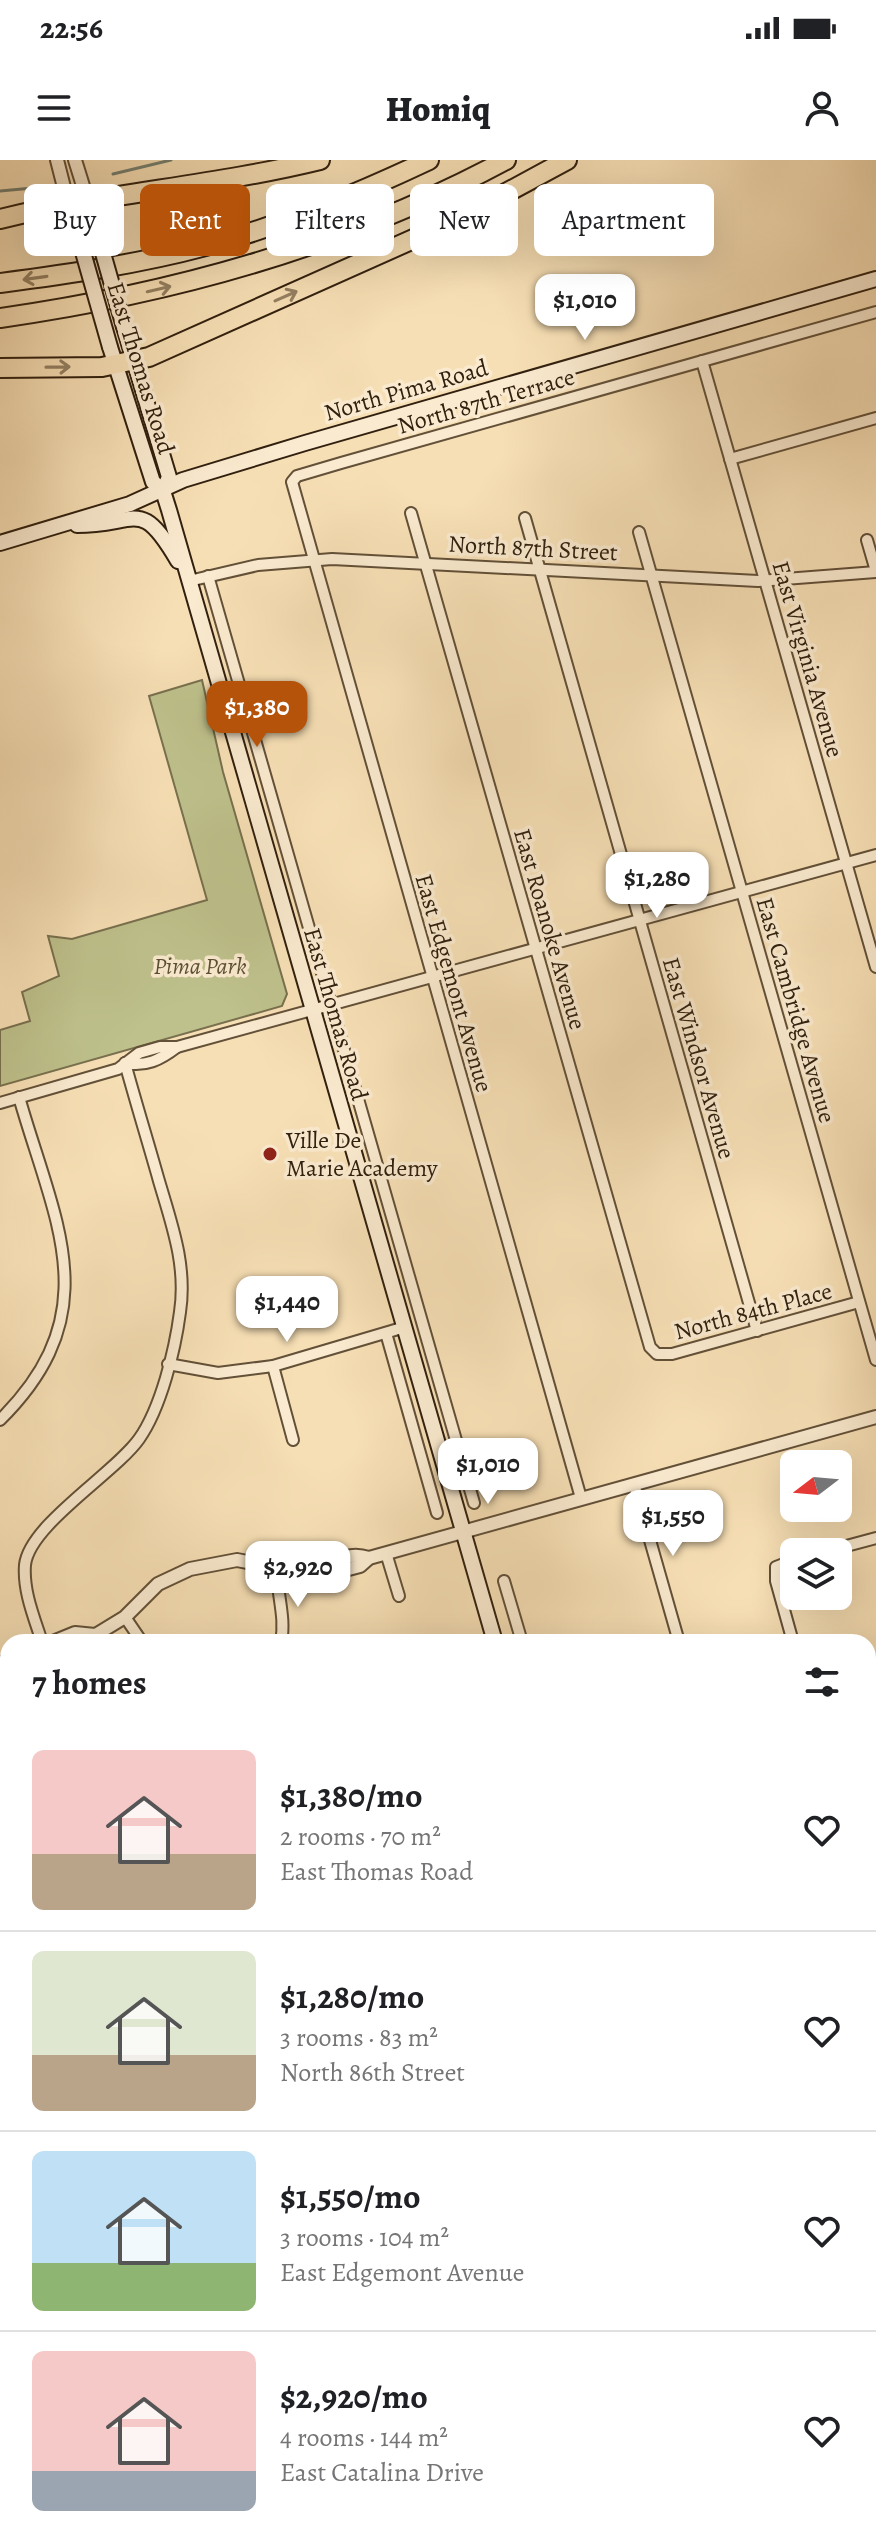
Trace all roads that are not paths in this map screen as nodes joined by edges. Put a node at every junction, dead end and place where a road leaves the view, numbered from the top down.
1 (57, 160) edge
2 (75, 160) edge
3 (320, 160) edge
4 (429, 160) edge
5 (506, 160) edge
6 (567, 160) edge
7 (63, 184) edge
8 (82, 184) edge
9 (124, 202) edge
10 (24, 213) edge
11 (0, 219) edge
12 (85, 256) edge
13 (104, 256) edge
14 (876, 279) edge
15 (0, 283) edge
16 (876, 312) edge
17 (0, 318) edge
18 (120, 358) junction
19 (702, 361) junction
20 (0, 368) edge
21 (876, 418) edge
22 (730, 459) junction
23 (292, 480) joint
24 (163, 491) junction
25 (411, 513) dead end
26 (525, 518) dead end
27 (69, 525) junction
28 (639, 532) dead end
29 (867, 540) dead end
30 (0, 543) edge
31 (312, 560) junction
32 (425, 562) junction
33 (539, 569) junction
34 (876, 571) edge
35 (651, 575) junction
36 (208, 576) junction
37 (189, 581) junction
38 (765, 581) junction
39 (876, 855) edge
40 (846, 863) junction
41 (742, 892) junction
42 (639, 921) junction
43 (535, 949) junction
44 (876, 967) edge
45 (432, 979) junction
46 (331, 1005) junction
47 (312, 1010) junction
48 (125, 1063) junction
49 (19, 1097) junction
50 (0, 1103) edge
51 (859, 1302) junction
52 (405, 1327) junction
53 (757, 1331) junction
54 (386, 1333) junction
55 (657, 1354) joint
56 (876, 1360) edge
57 (168, 1364) junction
58 (273, 1366) junction
59 (876, 1417) edge
60 (0, 1420) edge
61 (293, 1440) dead end
62 (634, 1484) junction
63 (581, 1498) junction
64 (474, 1503) dead end
65 (437, 1513) dead end
66 (463, 1531) junction
67 (876, 1538) edge
68 (852, 1544) edge
69 (386, 1553) junction
70 (780, 1565) edge
71 (277, 1570) junction
72 (504, 1581) dead end
73 (780, 1595) edge
74 (399, 1596) dead end
75 (784, 1610) edge
76 (125, 1617) junction
77 (40, 1634) edge
78 (97, 1634) edge
79 (137, 1634) edge
80 (282, 1634) edge
81 (493, 1634) edge
82 (520, 1634) edge
83 (677, 1634) edge
84 (791, 1634) edge

1 - 7 street, East Thomas Road
2 - 8 street, East Thomas Road
3 - 9 highway
4 -> 15 highway
17 -> 5 highway
18 -> 6 highway
10 - 11 highway
12 - 18 main road, East Thomas Road, bridge
13 - 18 main road, East Thomas Road, bridge
14 - 24 main road, North Pima Road
16 - 19 street, North 87th Terrace
20 -> 18 highway
18 - 24 main road, East Thomas Road
19 - 22 street, East Virginia Avenue
19 - 23 street, North 87th Terrace
21 - 22 street
22 - 38 street, East Virginia Avenue
23 - 31 street, East Edgemont Avenue
24 - 27 main road, North Pima Road
24 - 37 main road, East Thomas Road
25 - 32 street, East Roanoke Avenue
26 - 33 street, East Windsor Avenue
27 - 30 main road, North Pima Road
27 - 37 main road
28 - 35 street, East Cambridge Avenue
29 - 34 street
31 - 32 street, North 87th Street
31 - 36 street, North 87th Street
31 - 45 street, East Edgemont Avenue
32 - 33 street, North 87th Street
32 - 43 street, East Roanoke Avenue
33 - 35 street, North 87th Street
33 - 42 street, East Windsor Avenue
34 - 38 street, North 87th Street
35 - 38 street, North 87th Street
35 - 41 street, East Cambridge Avenue
36 - 37 street, North 87th Street
36 - 46 street, East Thomas Road
37 - 47 main road, East Thomas Road
38 - 40 street, East Virginia Avenue
39 - 40 street
40 - 41 street
40 - 44 street, East Virginia Avenue
41 - 42 street
41 - 51 street, East Cambridge Avenue
42 - 43 street
42 - 53 street, East Windsor Avenue
43 - 45 street
43 - 55 street, East Roanoke Avenue
45 - 46 street
45 - 63 street, East Edgemont Avenue
46 - 47 street
46 - 64 street, East Thomas Road
47 - 48 street
47 - 52 main road, East Thomas Road
48 - 49 street
48 - 57 street
49 - 50 street
49 - 60 street
51 - 53 street, North 84th Place
51 - 56 street, East Cambridge Avenue
52 - 54 street
52 - 66 main road, East Thomas Road
53 - 55 street, North 84th Place
54 - 58 street
54 - 65 street
57 - 58 street
57 - 77 street
58 - 61 street
59 - 62 street
62 - 63 street
62 - 83 street
63 - 66 street
66 - 69 street
66 - 81 main road, East Thomas Road
67 - 68 street
69 - 71 street
69 - 74 street
70 - 73 street
71 - 76 street
71 - 80 street
72 - 82 street
75 - 84 street
76 - 78 street
76 - 79 street

